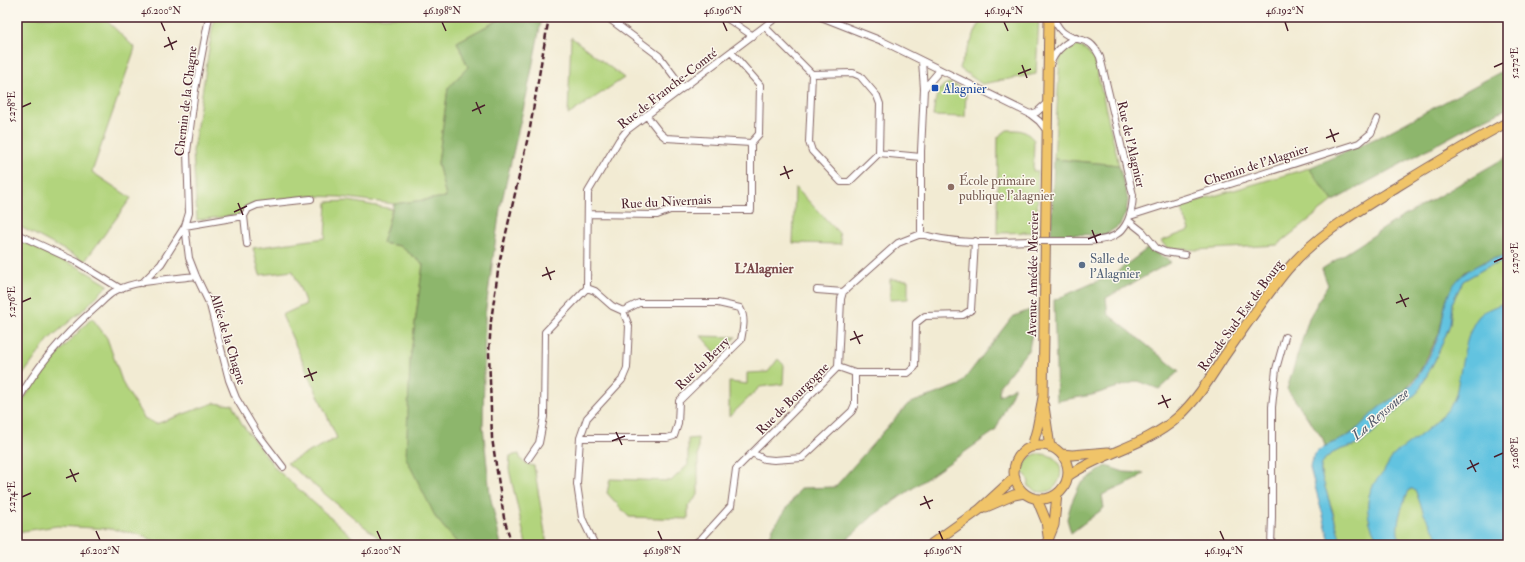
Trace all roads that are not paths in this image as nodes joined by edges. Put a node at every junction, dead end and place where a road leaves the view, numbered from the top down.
1 (209, 17) edge
2 (609, 17) edge
3 (725, 17) edge
4 (777, 17) edge
5 (1049, 17) edge
6 (1053, 17) edge
7 (825, 18) edge
8 (765, 27) junction
9 (753, 36) junction
10 (1076, 38) junction
11 (731, 52) junction
12 (922, 61) junction
13 (940, 70) junction
14 (1048, 72) junction
15 (812, 74) junction
16 (683, 88) junction
17 (924, 89) junction
18 (1048, 102) junction
19 (1030, 114) junction
20 (646, 116) junction
21 (1377, 120) dead end
22 (1508, 122) edge
23 (1048, 133) junction
24 (751, 143) junction
25 (879, 153) junction
26 (921, 157) junction
27 (311, 198) dead end
28 (588, 214) junction
29 (244, 216) junction
30 (1129, 218) junction
31 (185, 226) junction
32 (17, 234) edge
33 (921, 234) junction
34 (974, 241) junction
35 (247, 244) dead end
36 (1185, 255) dead end
37 (196, 276) junction
38 (142, 282) junction
39 (121, 288) junction
40 (586, 288) junction
41 (817, 290) dead end
42 (843, 292) junction
43 (623, 311) junction
44 (1285, 337) dead end
45 (838, 367) junction
46 (855, 373) junction
47 (1043, 397) junction
48 (17, 402) edge
49 (580, 438) junction
50 (1032, 447) junction
51 (1050, 447) junction
52 (1119, 450) junction
53 (752, 453) junction
54 (1062, 454) junction
55 (528, 459) dead end
56 (284, 467) dead end
57 (1068, 476) junction
58 (1015, 477) junction
59 (1024, 493) junction
60 (1057, 494) junction
61 (1037, 499) junction
62 (980, 510) junction
63 (1047, 541) edge
64 (595, 545) edge
65 (693, 545) edge
66 (930, 545) edge
67 (1271, 545) edge

1 - 31 street, Chemin de la Chagne
2 - 16 street
3 - 9 street
4 - 8 street, Rue de Franche-Comté
5 - 14 main road, Avenue Amédée Mercier
6 - 10 street, Rue de l'Alagnier
7 - 12 street
8 - 9 street, Rue de Franche-Comté
8 - 15 street
9 - 11 street, Rue de Franche-Comté
10 - 14 street
10 - 30 street, Rue de l'Alagnier
11 - 16 street, Rue de Franche-Comté
11 - 24 street
12 - 13 street
12 - 17 street
13 - 17 street
13 - 19 street
14 - 18 main road, Avenue Amédée Mercier
15 - 25 street
15 - 25 street
16 - 20 street, Rue de Franche-Comté
17 - 26 street
18 - 19 street
18 - 23 main road, Avenue Amédée Mercier
19 - 23 street
20 - 24 street
20 - 28 street, Rue de Franche-Comté
21 - 30 street, Chemin de l'Alagnier
22 - 52 main road, Rocade Sud-Est de Bourg
23 - 47 main road, Avenue Amédée Mercier
24 - 28 street, Rue du Nivernais
25 - 26 street
26 - 33 street
27 - 29 street
28 - 40 street, Rue de Franche-Comté
29 - 31 street
29 - 35 street
30 - 34 street, bridge
30 - 36 street
31 - 37 street, Allée de la Chagne
31 - 38 street, Chemin de la Chagne
32 - 39 street
33 - 34 street
33 - 42 street
34 - 46 street
37 - 38 street
37 - 56 street, Allée de la Chagne
38 - 39 street, Chemin de la Chagne
39 - 48 street, Chemin de la Chagne
40 - 43 street
40 - 55 street
41 - 42 street
42 - 45 street, Rue de Bourgogne
43 - 49 street
43 - 49 street, Rue du Berry
44 - 67 street
45 - 46 street
45 - 53 street, Rue de Bourgogne
46 - 53 street
47 - 50 main road, Avenue Amédée Mercier
47 - 51 main road, Avenue Amédée Mercier
49 - 64 street
50 - 51 main road
50 - 58 main road
51 - 54 main road
52 - 54 main road
52 - 57 main road
53 - 65 street, Rue de Bourgogne
54 - 57 main road
57 - 60 main road
58 - 59 main road
58 - 62 main road
59 - 61 main road
59 - 62 main road
60 - 61 main road
60 - 63 main road
61 - 63 main road
62 - 66 main road

